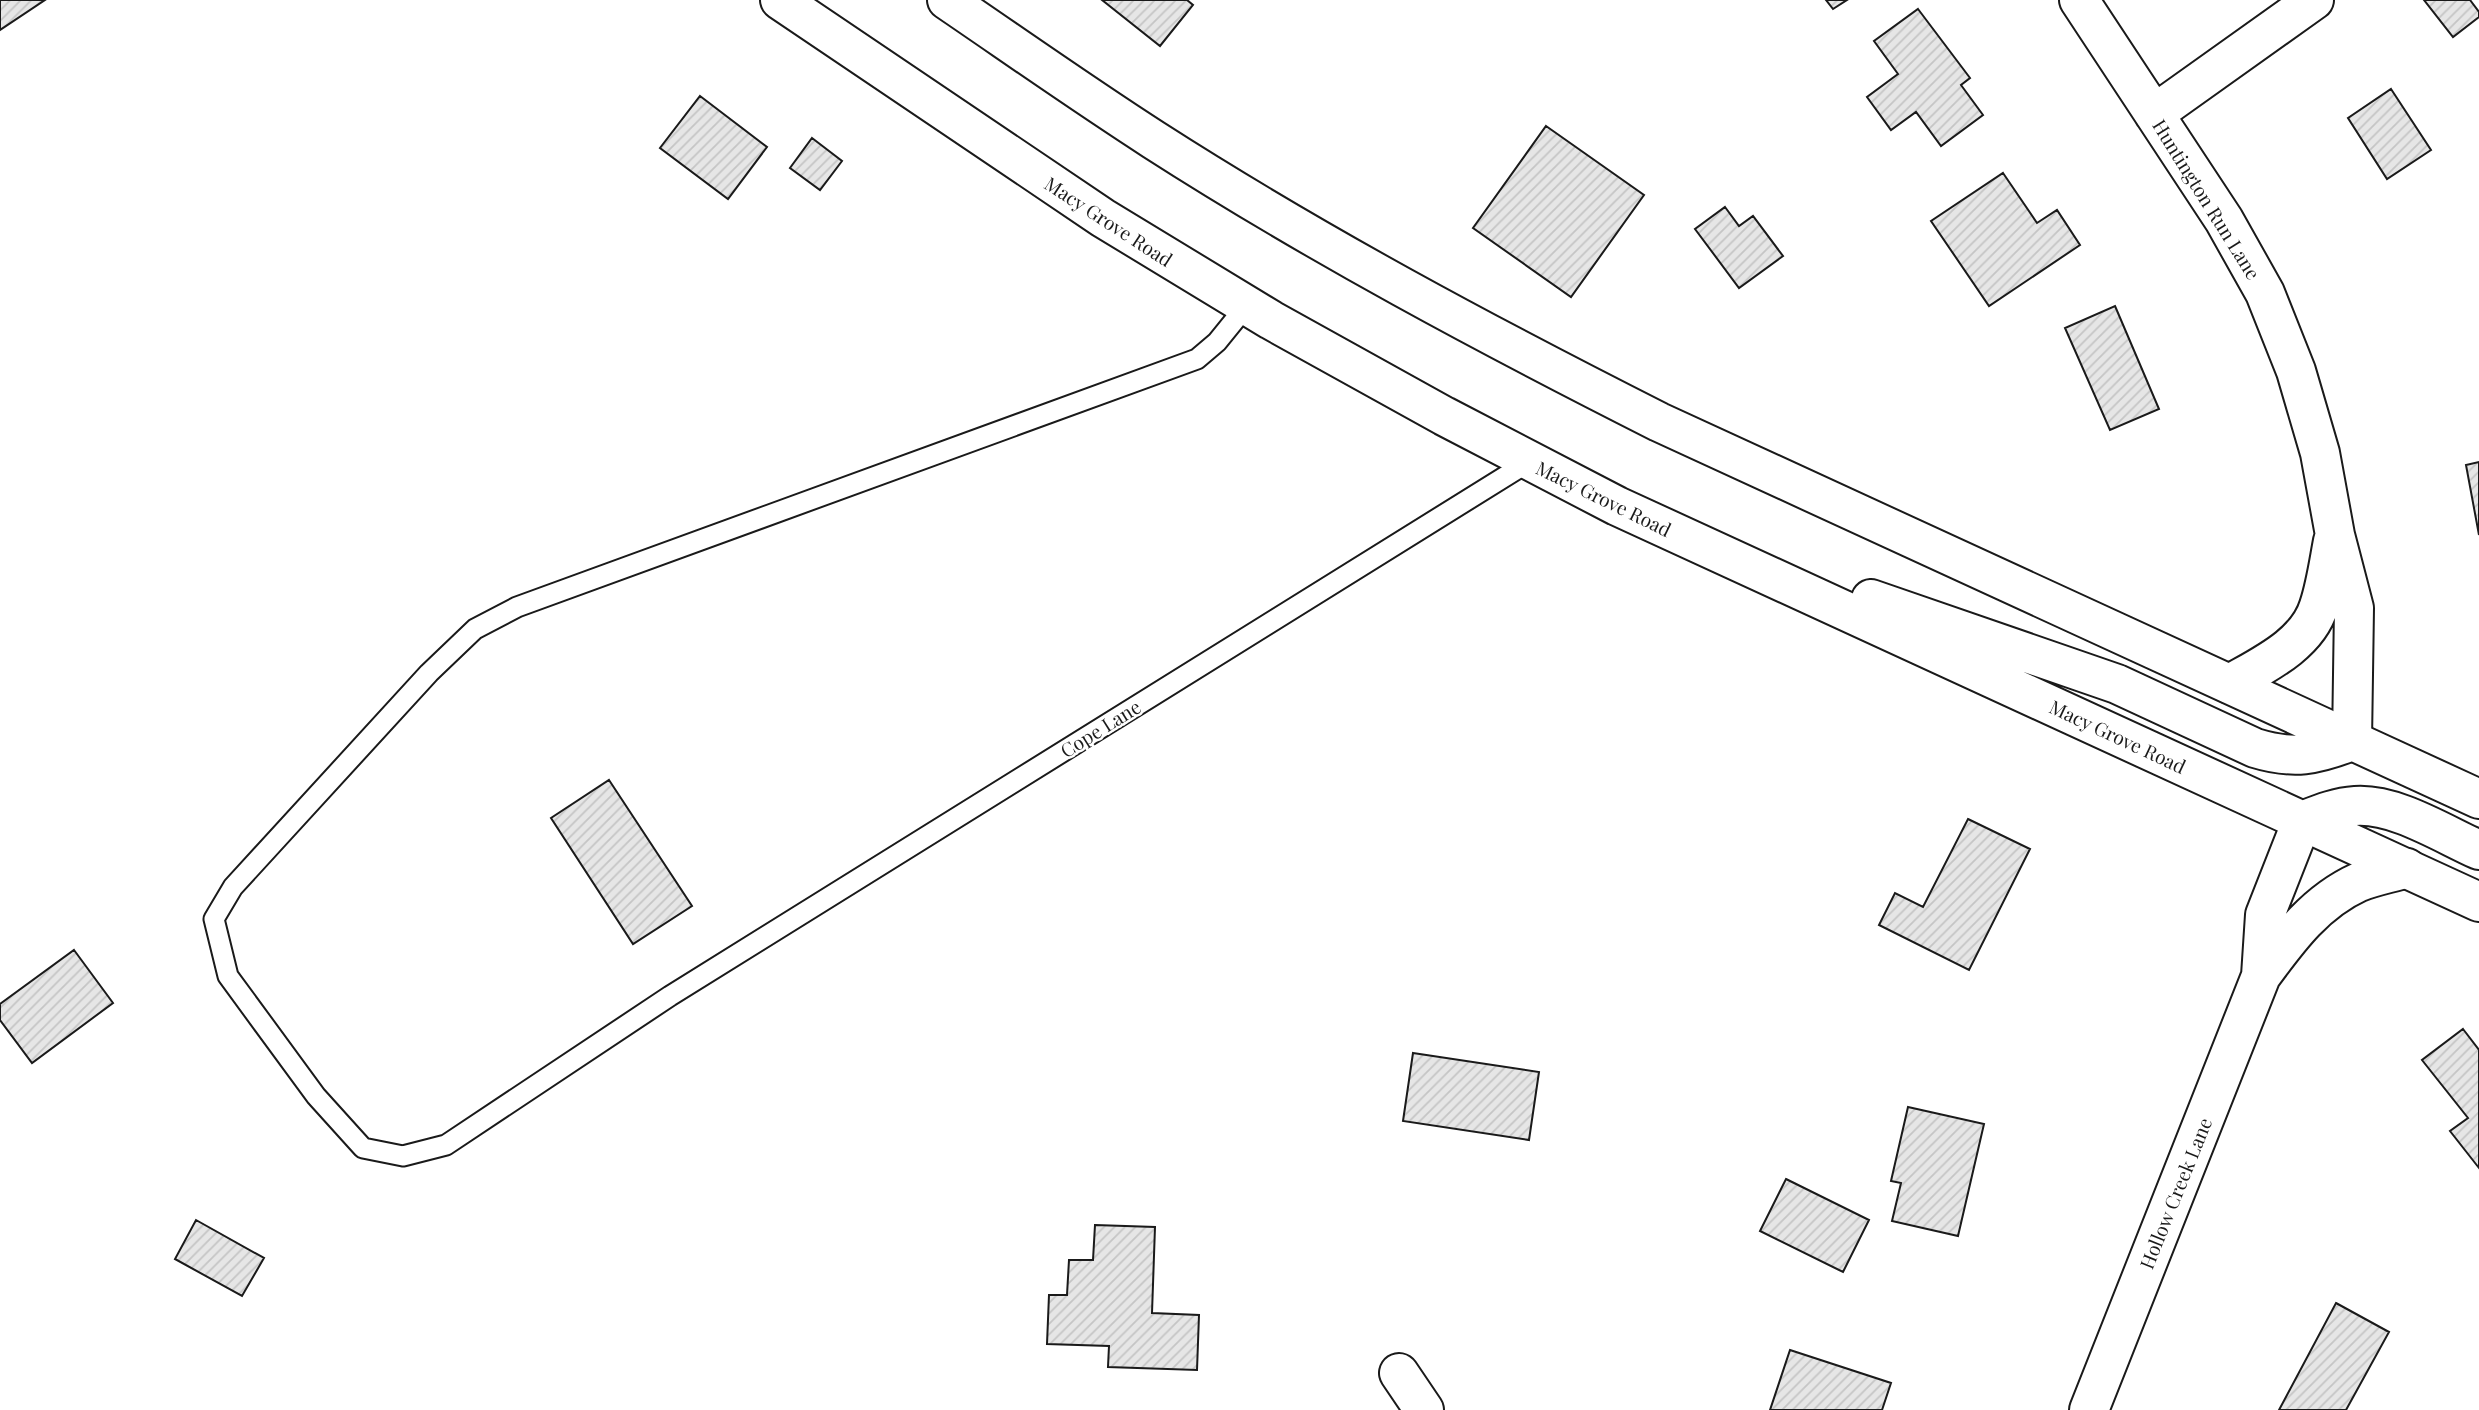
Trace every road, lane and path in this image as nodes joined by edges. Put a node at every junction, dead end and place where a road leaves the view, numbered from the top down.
1 (780, 0) edge
2 (947, 0) edge
3 (2078, 0) edge
4 (2314, 0) edge
5 (2154, 114) junction
6 (1247, 305) junction
7 (1530, 461) junction
8 (2335, 535) junction
9 (1683, 536) junction
10 (2230, 684) junction
11 (2352, 741) junction
12 (2479, 799) edge
13 (2302, 821) junction
14 (2479, 850) edge
15 (2407, 868) junction
16 (2479, 902) edge
17 (2261, 976) junction
18 (1399, 1374) dead end
19 (1424, 1410) edge
20 (2089, 1410) edge

1 - 6 main road, Macy Grove Road
2 - 10 main road
3 - 5 main road, Huntington Run Lane
4 - 5 main road
5 - 8 main road, Huntington Run Lane
6 - 7 main road, Macy Grove Road
6 - 7 lane, Cope Lane
7 - 9 main road, Macy Grove Road
8 - 10 main road, Huntington Run Lane
8 - 11 main road, Huntington Run Lane
9 - 11 main road
9 - 13 main road, Macy Grove Road
10 - 11 main road
11 - 12 main road
13 - 14 main road
13 - 15 main road, Macy Grove Road
13 - 17 main road, Hollow Creek Lane
15 - 16 main road, Macy Grove Road
15 - 17 main road, Hollow Creek Lane
17 - 20 main road, Hollow Creek Lane
18 - 19 main road

